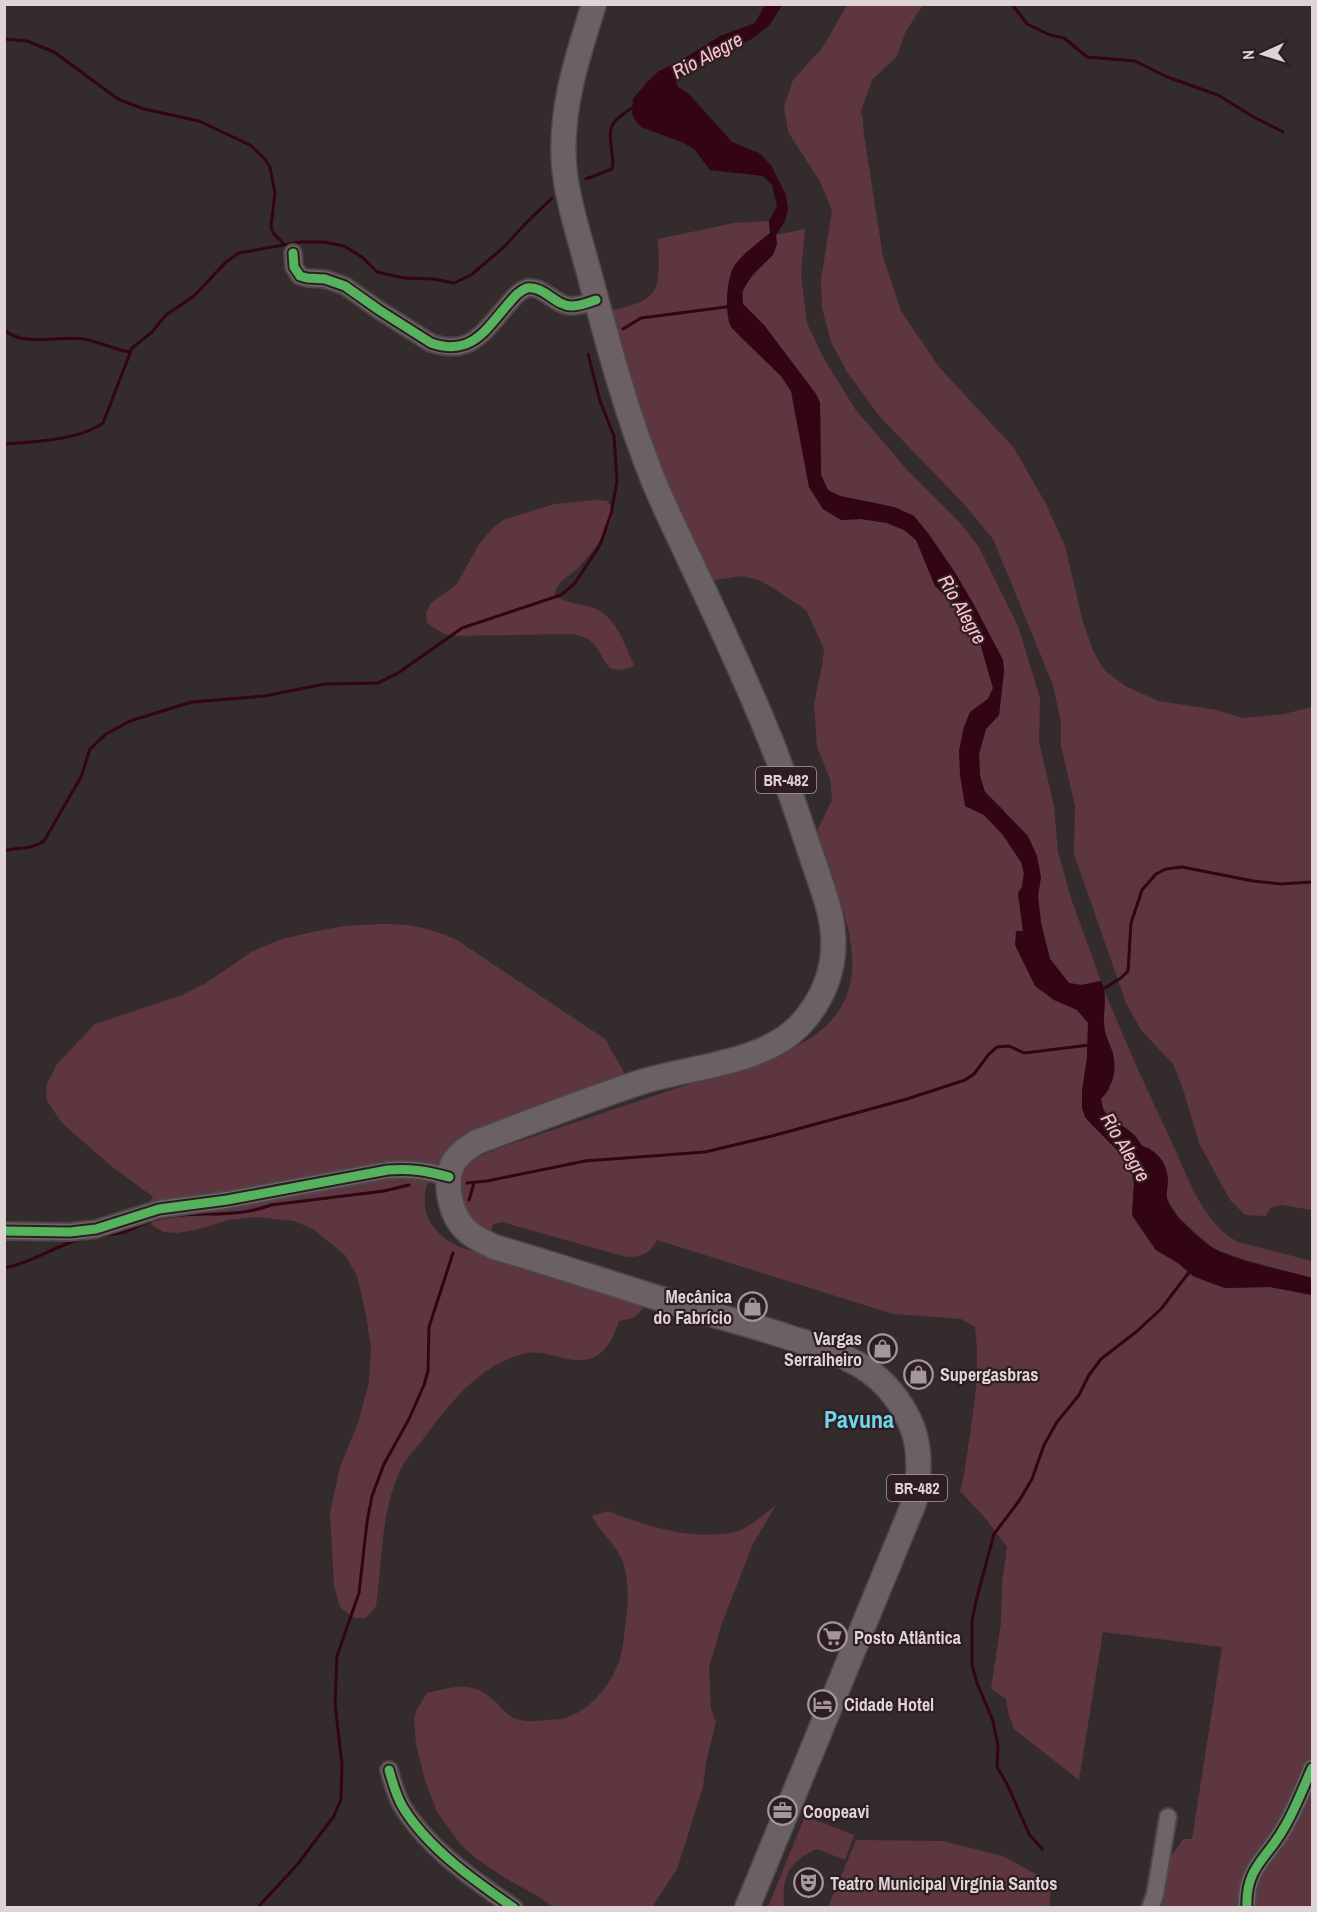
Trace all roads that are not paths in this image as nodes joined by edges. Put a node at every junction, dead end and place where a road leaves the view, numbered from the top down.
1 (594, 4) edge
2 (293, 253) dead end
3 (596, 300) junction
4 (449, 1177) junction
5 (4, 1230) edge
6 (1312, 1768) edge
7 (389, 1770) dead end
8 (1168, 1817) dead end
9 (514, 1908) edge
10 (747, 1908) edge
11 (1150, 1908) edge
12 (1247, 1908) edge

1 - 3 highway, BR-482
2 - 3 street
3 - 4 highway, BR-482
4 - 5 street
4 - 10 highway, BR-482
6 - 12 street
7 - 9 street
8 - 11 street

